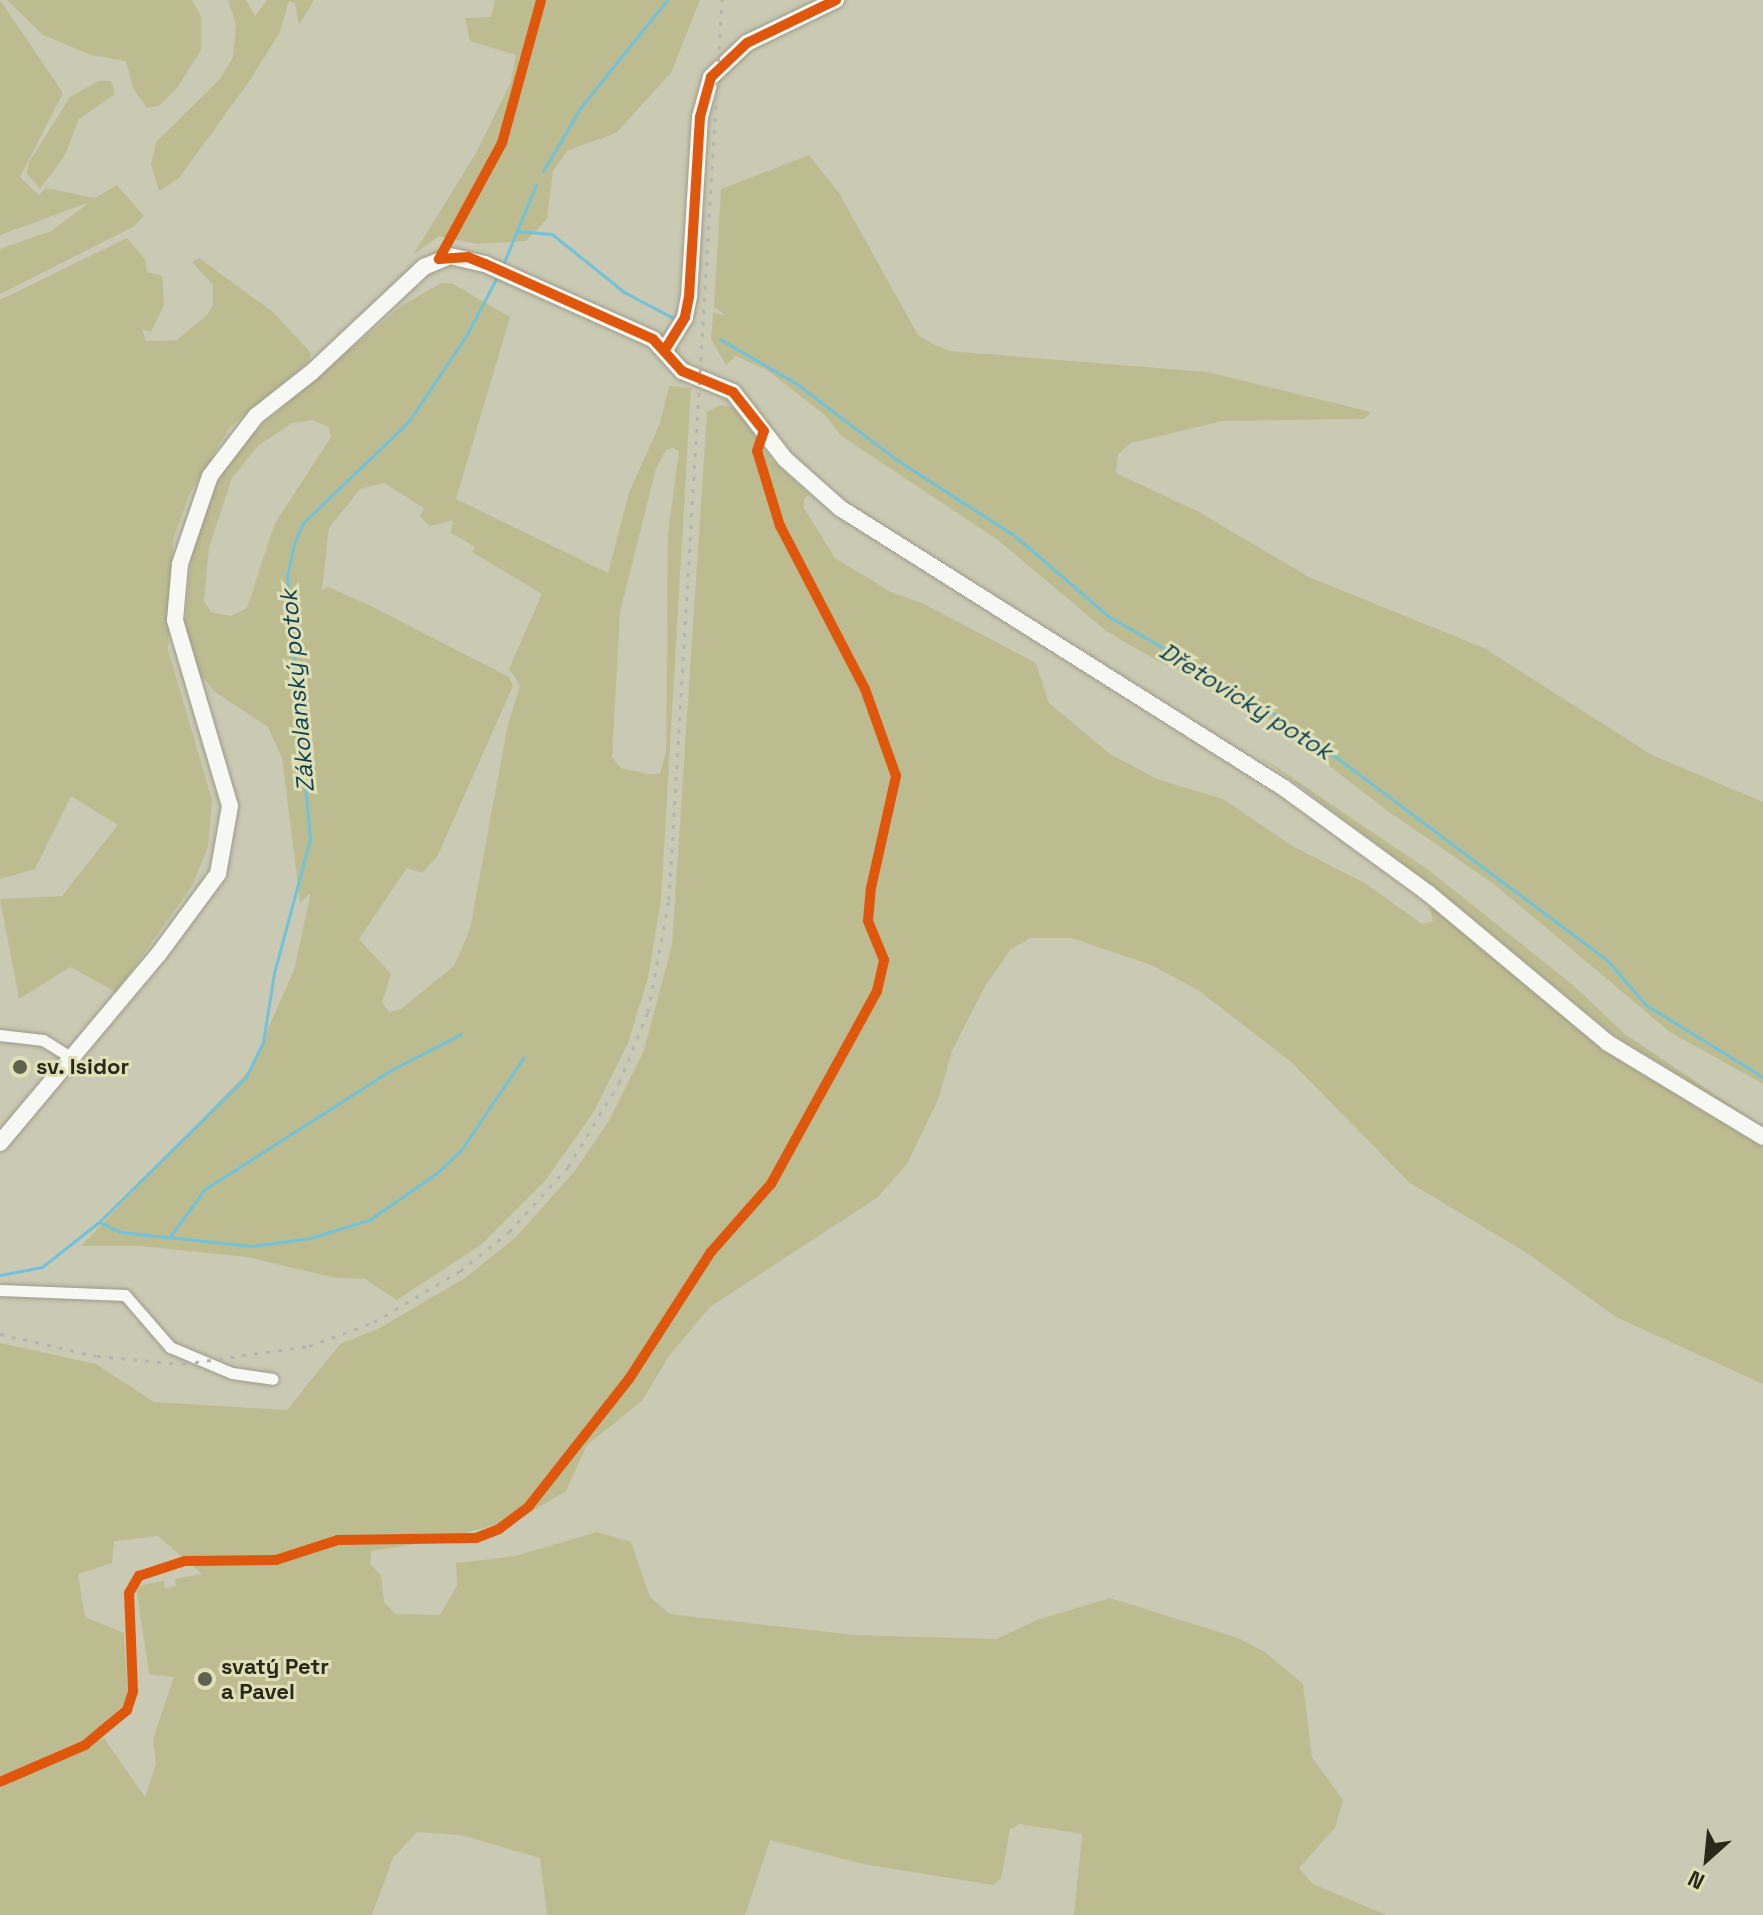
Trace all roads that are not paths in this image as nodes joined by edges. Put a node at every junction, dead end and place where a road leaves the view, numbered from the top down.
1 (836, 0) edge
2 (666, 348) junction
3 (0, 1035) edge
4 (70, 1057) junction
5 (1763, 1137) edge
6 (0, 1143) edge
7 (0, 1290) edge
8 (273, 1379) dead end

1 - 2 main road
2 - 4 main road
2 - 5 main road
3 - 4 street
4 - 6 main road
7 - 8 street

